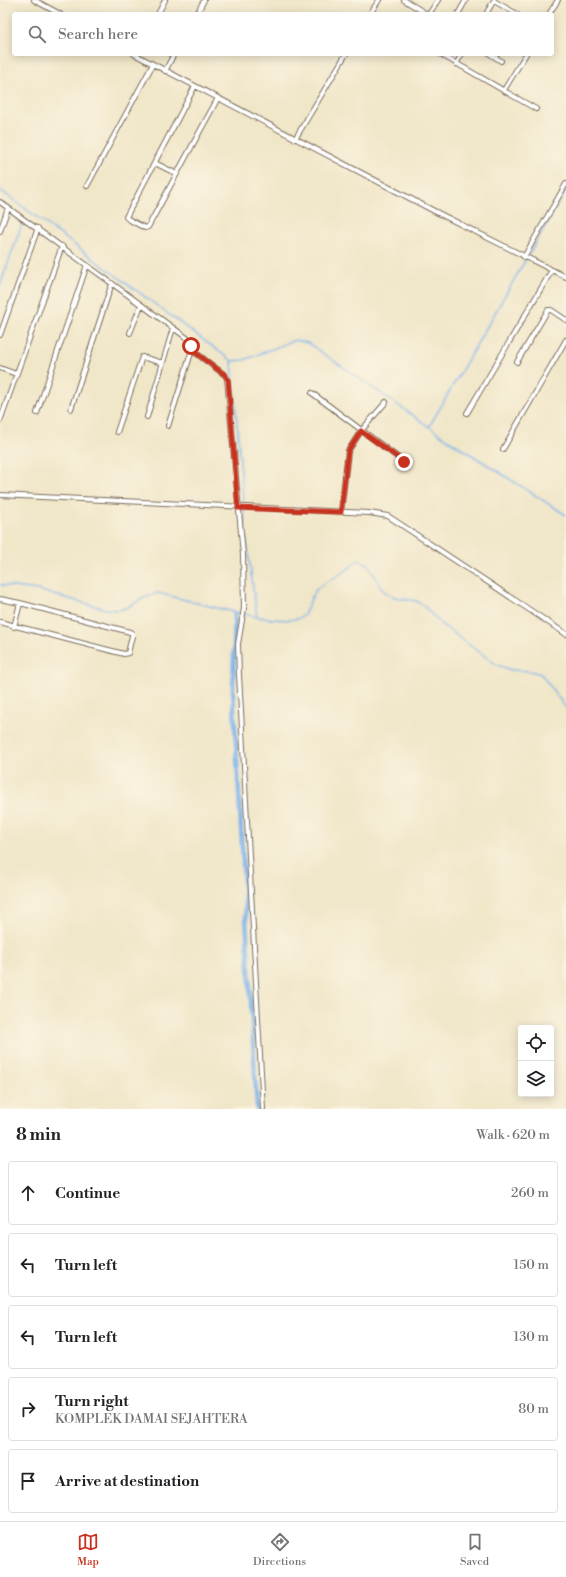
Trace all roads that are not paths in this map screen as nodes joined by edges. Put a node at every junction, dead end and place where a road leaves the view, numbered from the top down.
1 (34, 0) edge
2 (165, 0) edge
3 (204, 0) edge
4 (379, 0) edge
5 (404, 0) edge
6 (438, 0) edge
7 (466, 0) edge
8 (494, 0) edge
9 (558, 0) edge
10 (56, 12) edge
11 (159, 12) edge
12 (198, 12) edge
13 (373, 12) edge
14 (425, 12) edge
15 (429, 12) edge
16 (459, 12) edge
17 (487, 12) edge
18 (514, 12) edge
19 (550, 12) edge
20 (139, 56) edge
21 (173, 56) edge
22 (345, 56) edge
23 (443, 56) edge
24 (461, 56) edge
25 (493, 56) edge
26 (525, 56) edge
27 (501, 61) dead end
28 (153, 64) junction
29 (456, 64) junction
30 (165, 71) junction
31 (195, 86) junction
32 (504, 90) junction
33 (218, 98) junction
34 (536, 109) dead end
35 (295, 139) junction
36 (155, 163) junction
37 (177, 174) junction
38 (566, 184) edge
39 (87, 186) dead end
40 (0, 202) edge
41 (8, 208) junction
42 (38, 228) junction
43 (0, 231) edge
44 (62, 246) junction
45 (526, 258) junction
46 (87, 264) junction
47 (552, 270) junction
48 (566, 277) edge
49 (112, 283) junction
50 (141, 305) junction
51 (566, 320) edge
52 (173, 328) junction
53 (130, 333) dead end
54 (0, 335) edge
55 (566, 340) edge
56 (192, 350) junction
57 (517, 362) dead end
58 (163, 363) junction
59 (0, 368) edge
60 (16, 374) junction
61 (312, 393) dead end
62 (386, 402) dead end
63 (71, 409) dead end
64 (37, 413) dead end
65 (468, 413) dead end
66 (147, 417) dead end
67 (0, 421) edge
68 (168, 426) dead end
69 (361, 431) junction
70 (117, 432) dead end
71 (503, 449) dead end
72 (404, 462) dead end
73 (0, 495) edge
74 (240, 507) junction
75 (341, 512) junction
76 (0, 599) edge
77 (20, 603) junction
78 (0, 622) edge
79 (14, 626) junction
80 (566, 634) edge
81 (263, 1109) edge

1 - 10 street
2 - 11 street
3 - 12 street
4 - 13 street
5 - 14 street
6 - 15 street
7 - 16 street
8 - 17 street
8 - 18 street
9 - 19 street
20 - 28 street
21 - 30 street
22 - 35 street
23 - 29 street
24 - 29 street
25 - 27 street
26 - 32 street
28 - 30 street
28 - 39 street
29 - 32 street
30 - 31 street
31 - 33 street
31 - 36 street
32 - 34 street
33 - 35 street
33 - 37 street
35 - 45 street
36 - 37 street
36 - 37 street
38 - 45 street
40 - 41 street
41 - 42 street
41 - 43 street
42 - 44 street
42 - 54 street
44 - 46 street
44 - 60 street
45 - 47 street
46 - 49 street
46 - 64 street
47 - 48 street
47 - 65 street
49 - 50 street
49 - 63 street
50 - 52 street
50 - 53 street
51 - 57 street
52 - 56 street
52 - 58 street
55 - 71 street
56 - 68 street
56 - 74 street
58 - 66 street
58 - 70 street
59 - 60 street
60 - 67 street
61 - 69 street
62 - 69 street
69 - 72 street
69 - 75 street
73 - 74 street
74 - 75 street
74 - 81 street
75 - 80 street
76 - 77 street
77 - 79 street
77 - 79 street
78 - 79 street

